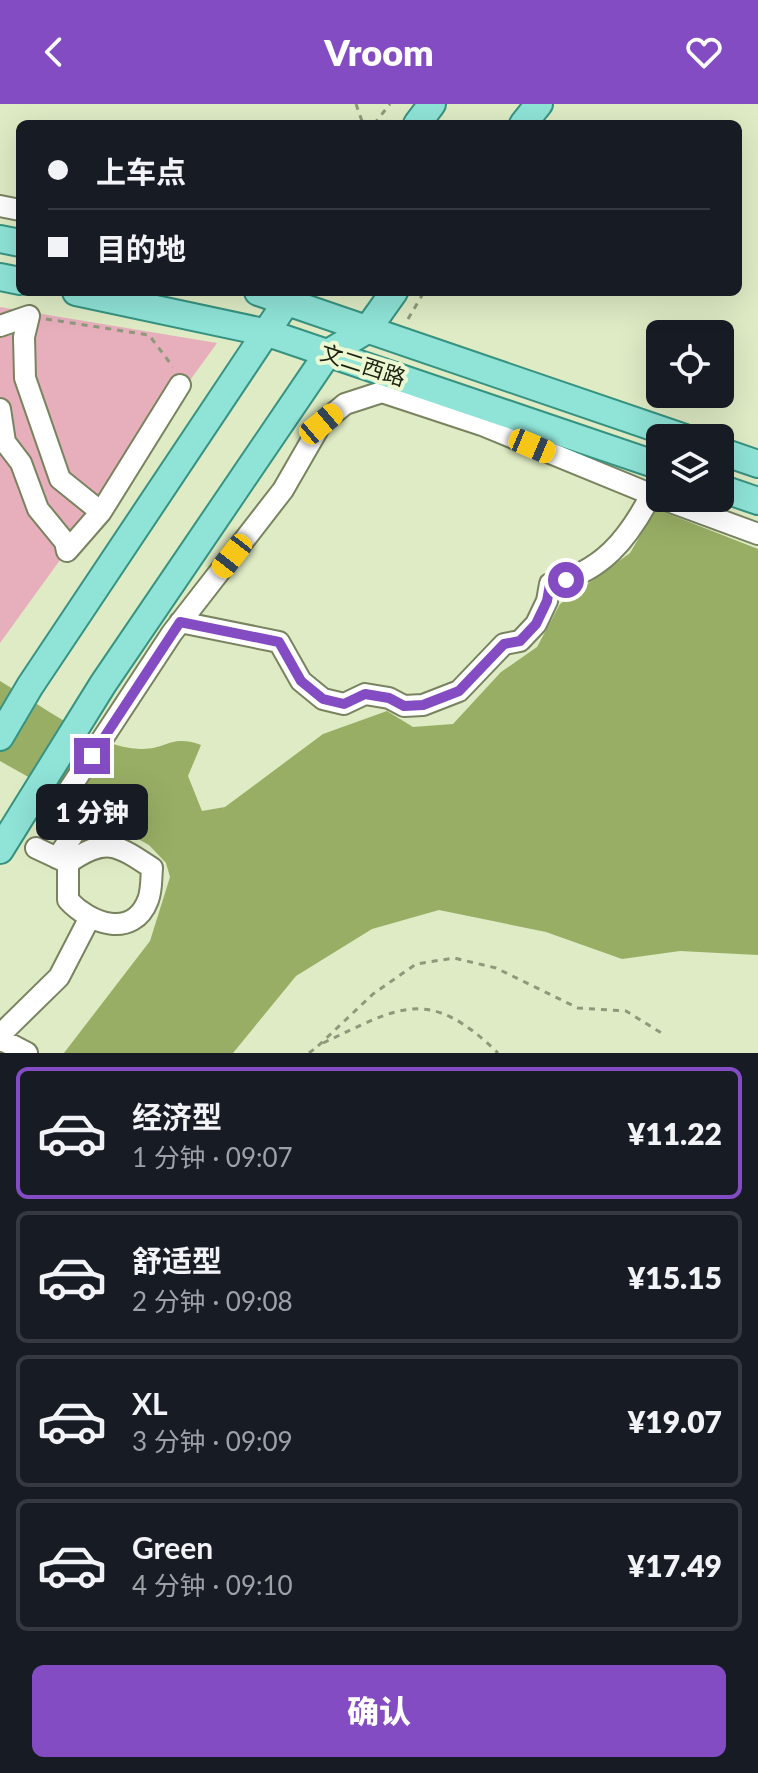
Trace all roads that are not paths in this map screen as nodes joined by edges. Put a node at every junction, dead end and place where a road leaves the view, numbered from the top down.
1 (539, 104) edge
2 (526, 120) edge
3 (95, 296) edge
4 (286, 296) edge
5 (288, 296) edge
6 (391, 296) edge
7 (0, 326) edge
8 (367, 330) junction
9 (268, 333) junction
10 (328, 353) junction
11 (180, 385) road end
12 (36, 407) junction
13 (0, 414) edge
14 (646, 424) edge
15 (734, 456) edge
16 (646, 461) edge
17 (758, 464) edge
18 (646, 492) edge
19 (734, 493) edge
20 (758, 501) edge
21 (101, 512) junction
22 (646, 512) edge
23 (698, 512) edge
24 (758, 534) edge
25 (180, 622) junction
26 (0, 737) edge
27 (51, 802) junction
28 (36, 848) dead end
29 (0, 850) edge
30 (63, 860) junction
31 (89, 919) junction
32 (0, 1040) edge
33 (27, 1053) edge

1 - 2 main road
3 - 9 main road, 文二西路
4 - 9 main road
5 - 8 main road, 文二西路
6 - 8 main road
7 - 12 lane
8 - 10 main road
8 - 14 main road, 文二西路
9 - 10 main road, 文二西路
9 - 26 main road
10 - 16 main road, 文二西路
10 - 27 main road
11 - 21 lane
12 - 13 lane
12 - 21 lane
13 - 21 lane
15 - 17 main road
18 - 25 lane
19 - 20 main road
22 - 25 lane
23 - 24 lane
25 - 27 lane
27 - 29 main road
27 - 30 lane
28 - 30 lane
30 - 31 lane
30 - 31 lane
31 - 32 lane
32 - 33 lane

